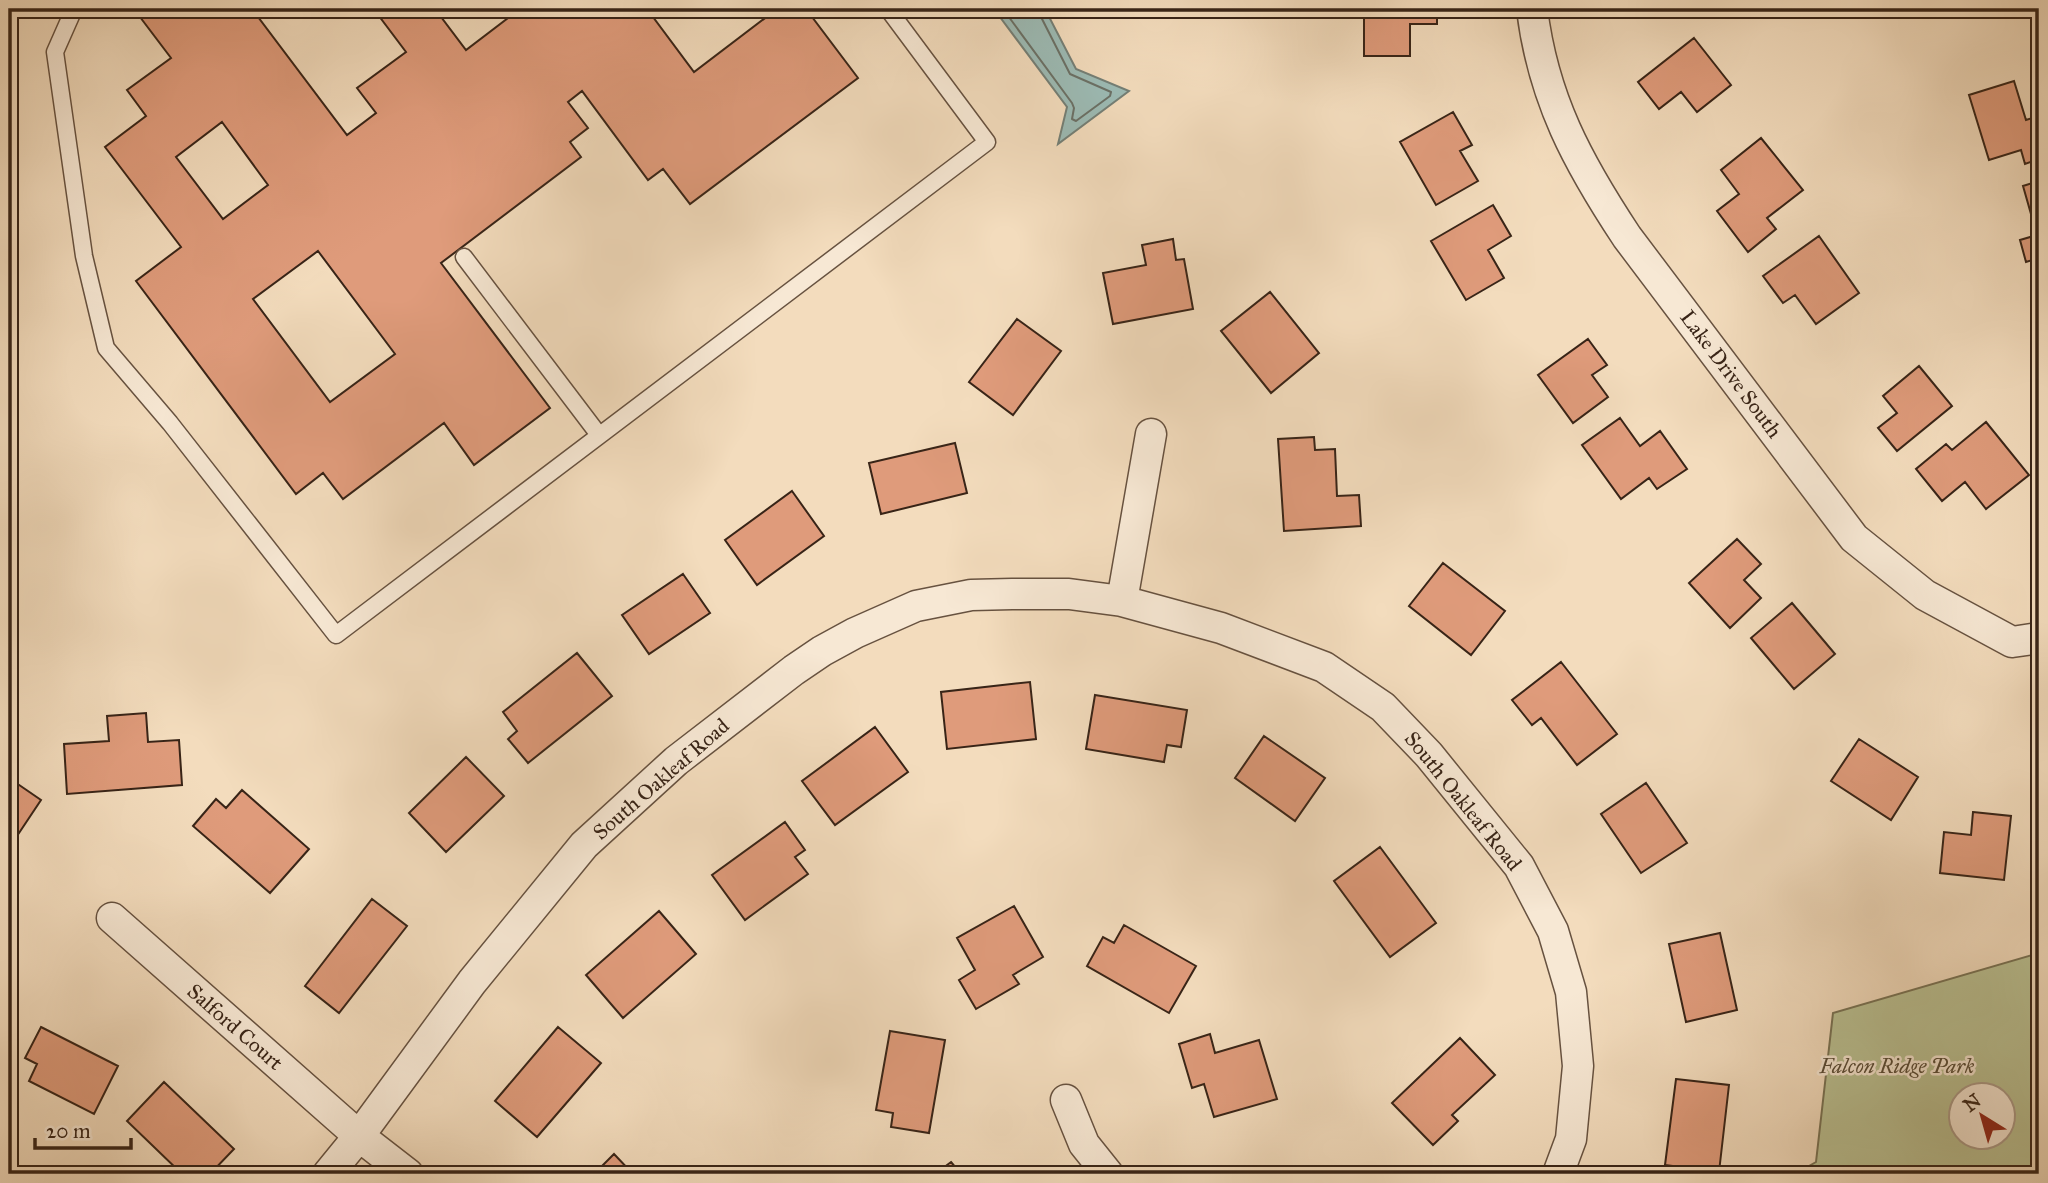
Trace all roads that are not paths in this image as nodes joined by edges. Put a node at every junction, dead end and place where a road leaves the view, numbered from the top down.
1 (74, 9) edge
2 (888, 9) edge
3 (1532, 9) edge
4 (464, 257) dead end
5 (1151, 434) dead end
6 (600, 435) junction
7 (1122, 601) junction
8 (2039, 638) edge
9 (112, 918) dead end
10 (1066, 1100) dead end
11 (359, 1136) junction
12 (328, 1174) edge
13 (408, 1174) edge
14 (1108, 1174) edge
15 (1558, 1174) edge

1 - 6 lane
2 - 6 lane
3 - 8 street, Lake Drive South
4 - 6 lane
5 - 7 street
7 - 11 street, South Oakleaf Road
7 - 15 street, South Oakleaf Road
9 - 11 street, Salford Court
10 - 14 street
11 - 12 street, South Oakleaf Road
11 - 13 street, Salford Court

